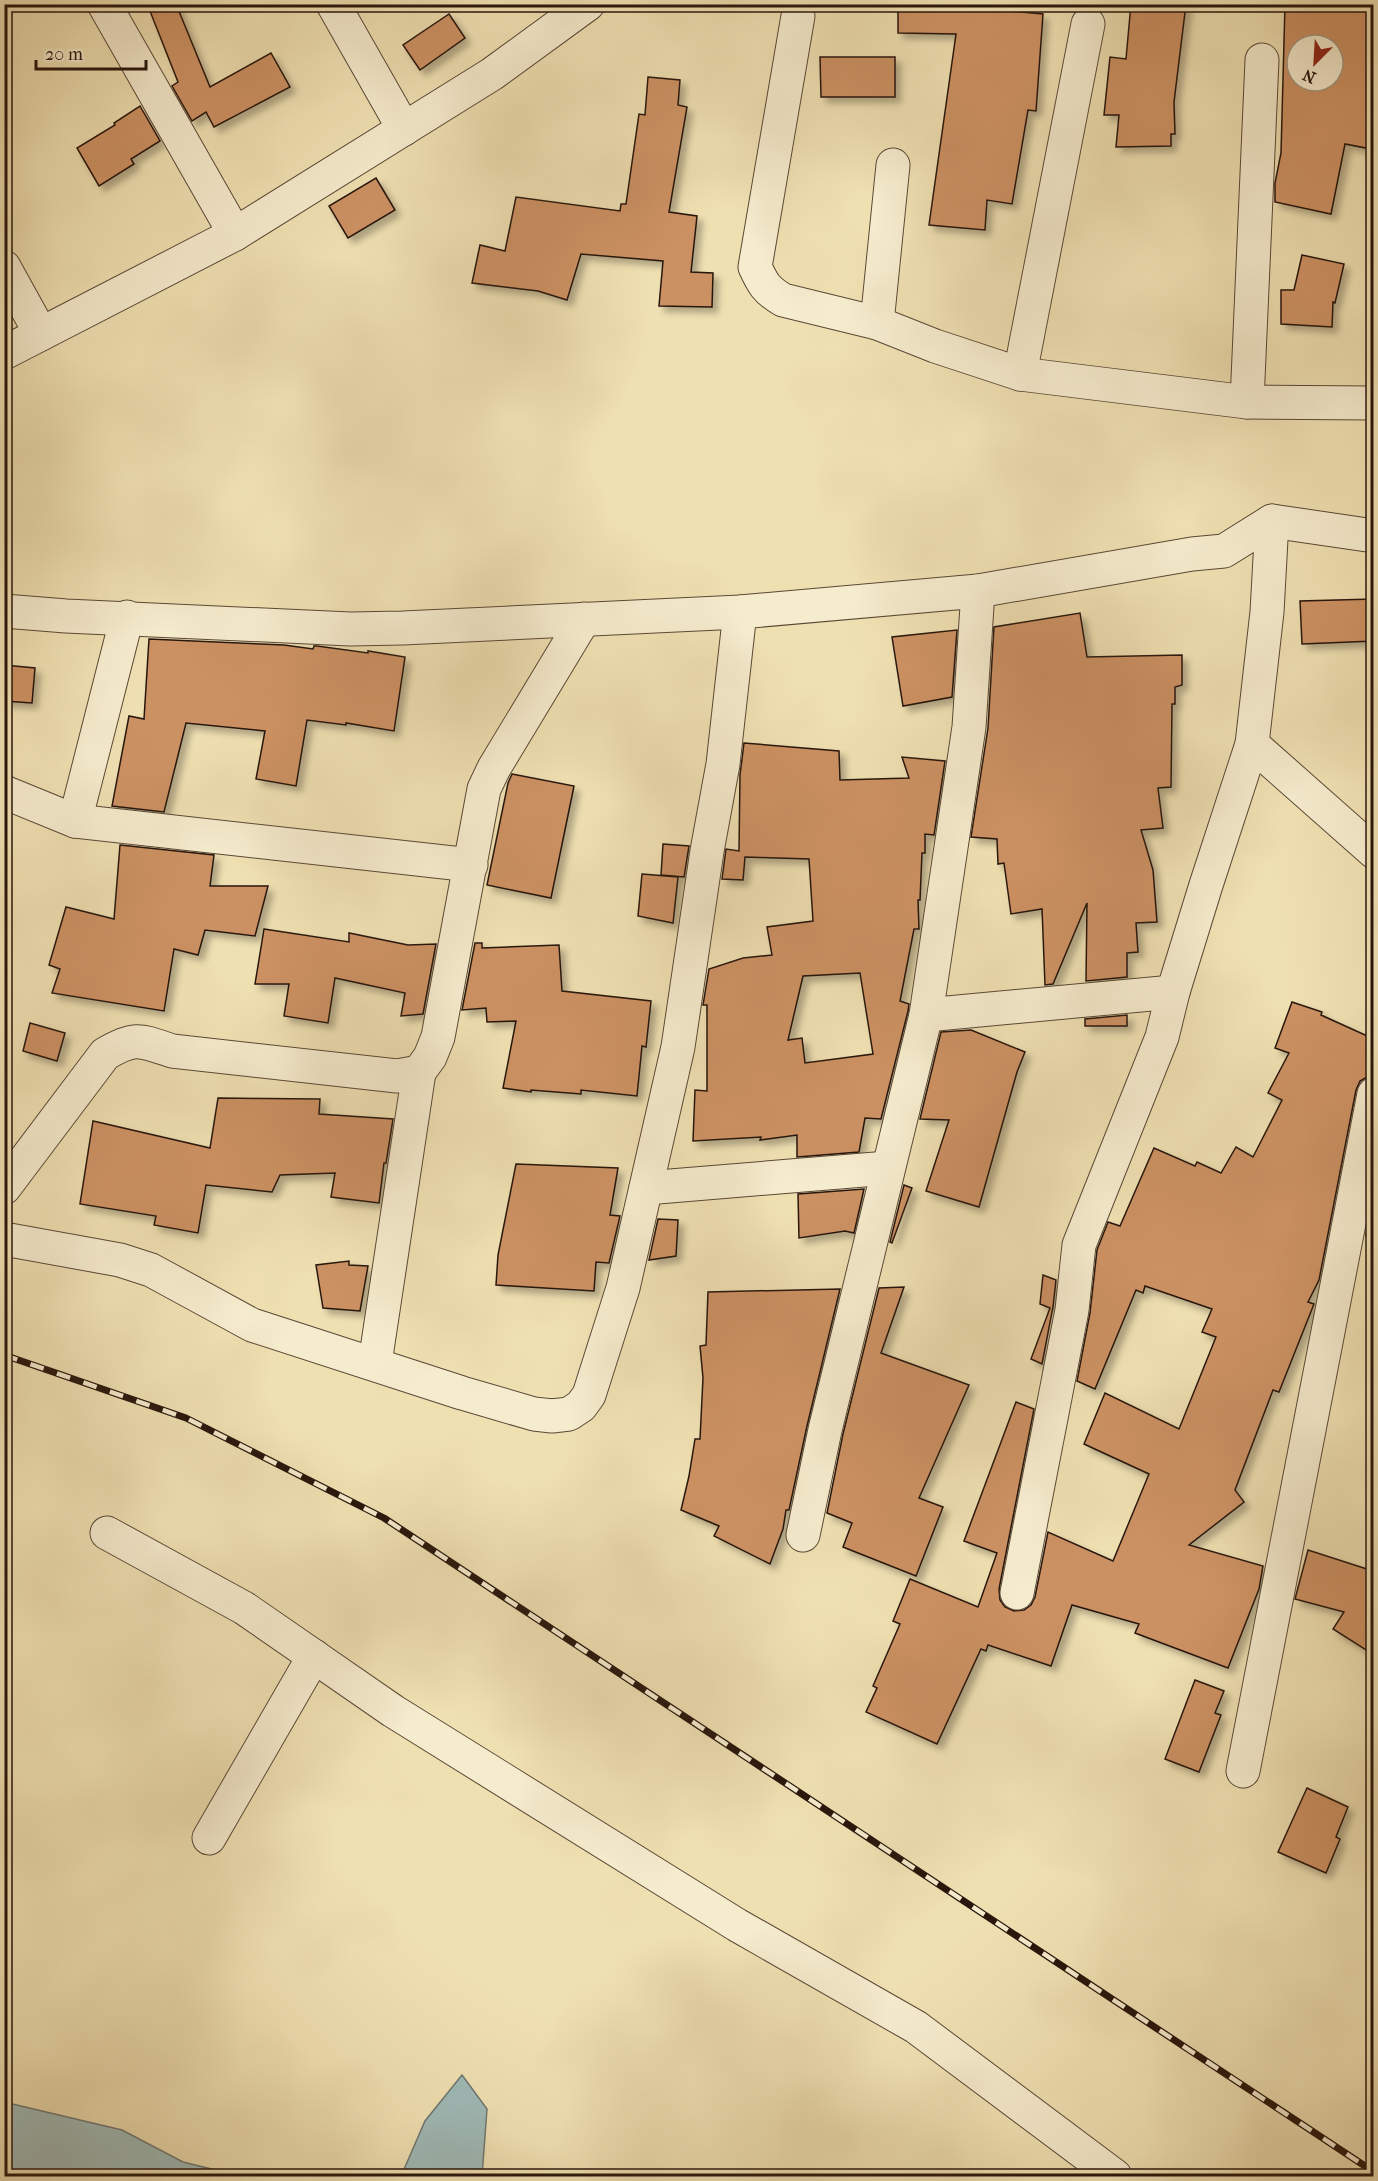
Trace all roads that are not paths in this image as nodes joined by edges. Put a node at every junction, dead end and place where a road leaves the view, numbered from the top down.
1 (104, 4) edge
2 (333, 4) edge
3 (588, 4) edge
4 (798, 16) dead end
5 (1088, 24) dead end
6 (1262, 60) dead end
7 (404, 129) junction
8 (893, 165) dead end
9 (235, 234) junction
10 (4, 267) edge
11 (877, 323) junction
12 (41, 334) junction
13 (4, 353) edge
14 (1020, 374) junction
15 (1247, 402) junction
16 (1374, 403) edge
17 (1272, 521) junction
18 (1374, 536) edge
19 (978, 591) junction
20 (4, 611) edge
21 (741, 612) junction
22 (127, 617) junction
23 (584, 620) junction
24 (1252, 744) junction
25 (4, 792) edge
26 (75, 822) junction
27 (1374, 852) edge
28 (471, 865) junction
29 (1173, 992) junction
30 (926, 1015) junction
31 (419, 1072) junction
32 (1374, 1094) edge
33 (888, 1168) junction
34 (4, 1188) edge
35 (646, 1188) junction
36 (4, 1239) edge
37 (375, 1363) junction
38 (107, 1533) dead end
39 (803, 1535) dead end
40 (1017, 1593) dead end
41 (314, 1656) junction
42 (1244, 1771) dead end
43 (209, 1838) dead end
44 (1115, 2176) edge

1 - 9 street
2 - 7 street
3 - 7 street
4 - 11 street
5 - 14 street
6 - 15 street
7 - 9 street
8 - 11 street
9 - 12 street
10 - 12 street
11 - 14 street
12 - 13 street
14 - 15 street
15 - 16 street
17 - 18 street
17 - 19 street
17 - 24 street
19 - 21 street
19 - 30 street
20 - 22 street
21 - 23 street
21 - 35 street
22 - 23 street
22 - 26 street
23 - 28 street
24 - 27 street
24 - 29 street
25 - 26 street
26 - 28 street
28 - 31 street
29 - 30 street
29 - 40 street
30 - 33 street
31 - 34 street
31 - 37 street
32 - 42 street
33 - 35 street
33 - 39 street
35 - 37 street
36 - 37 street
38 - 41 street
41 - 43 street
41 - 44 street

